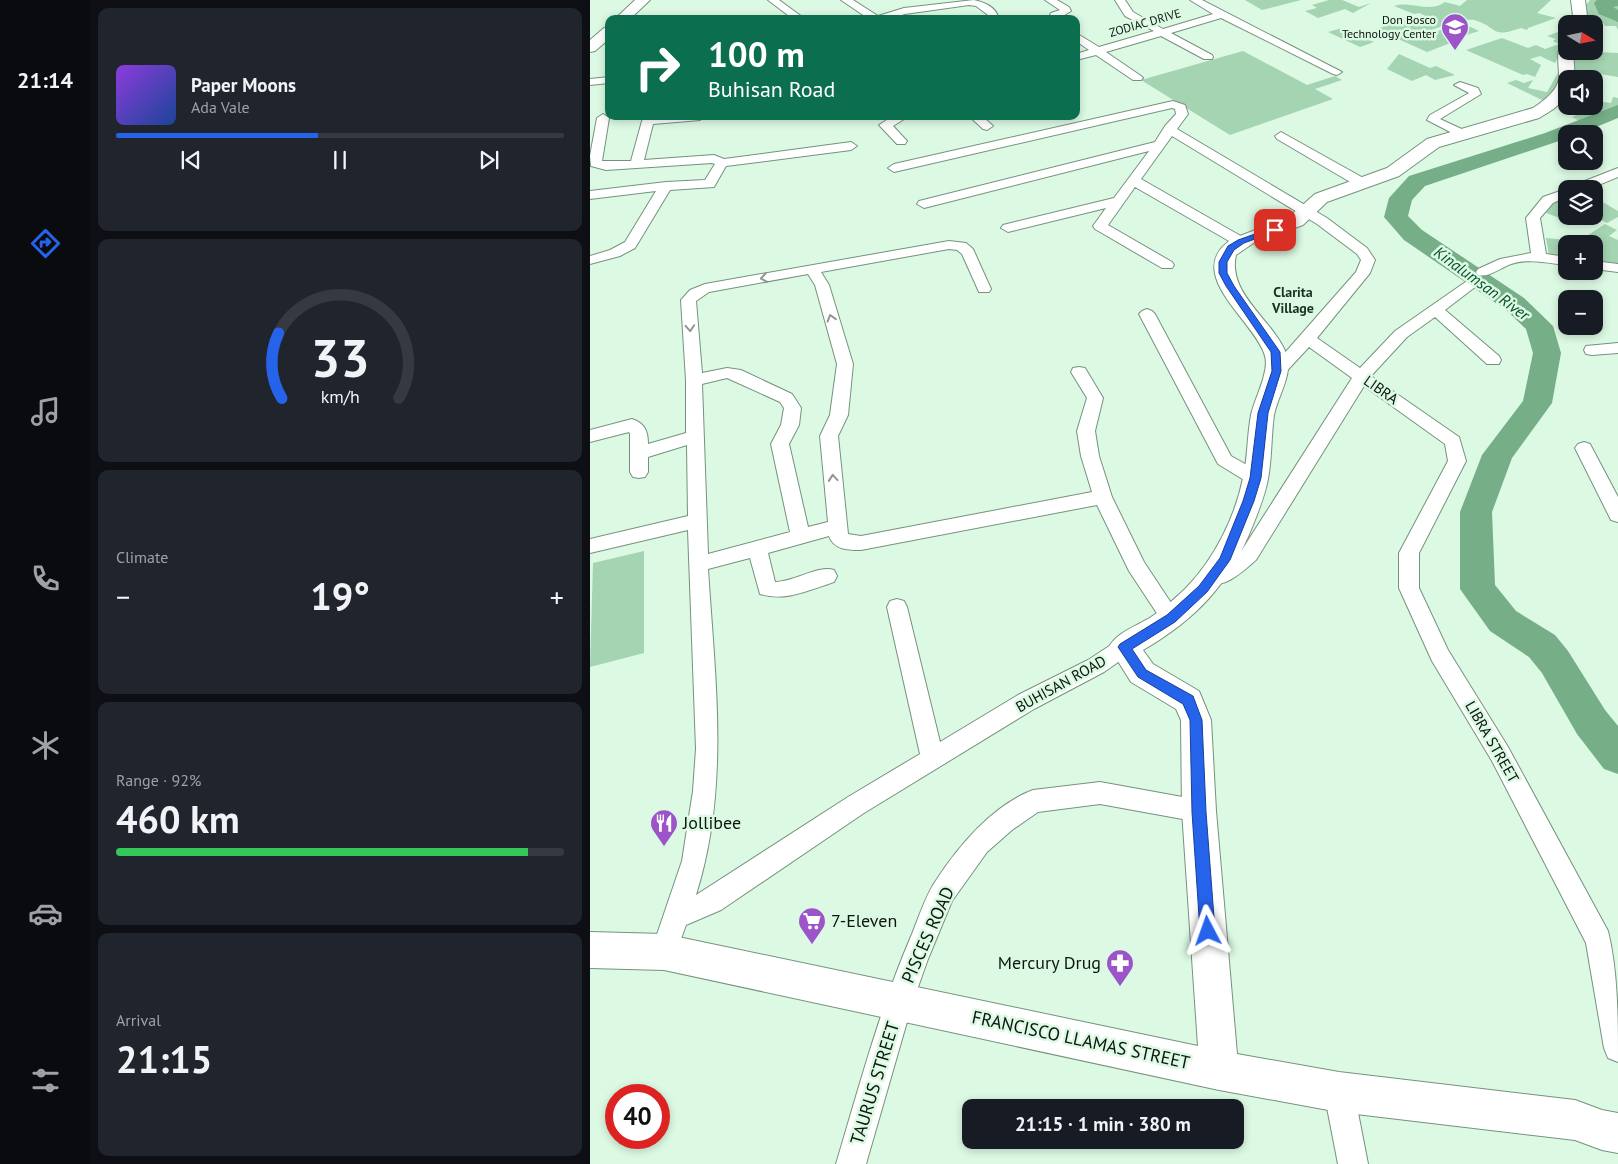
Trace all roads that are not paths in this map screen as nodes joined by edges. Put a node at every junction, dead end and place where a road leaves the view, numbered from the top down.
1 (642, 0) edge
2 (773, 0) edge
3 (846, 0) edge
4 (1050, 0) edge
5 (1120, 0) edge
6 (1195, 0) edge
7 (1578, 0) edge
8 (626, 15) edge
9 (794, 15) edge
10 (870, 15) edge
11 (890, 15) edge
12 (993, 15) edge
13 (1055, 15) edge
14 (1580, 15) edge
15 (1222, 16) junction
16 (1163, 32) junction
17 (1080, 39) edge
18 (1096, 51) junction
19 (1080, 56) edge
20 (1208, 57) dead end
21 (1337, 72) dead end
22 (1137, 78) dead end
23 (605, 80) edge
24 (590, 82) edge
25 (1460, 85) dead end
26 (1558, 94) edge
27 (602, 118) dead end
28 (658, 120) edge
29 (896, 120) edge
30 (980, 120) edge
31 (987, 126) dead end
32 (1169, 130) junction
33 (1462, 134) junction
34 (1281, 136) dead end
35 (901, 141) dead end
36 (1158, 145) junction
37 (851, 146) dead end
38 (637, 163) junction
39 (722, 163) junction
40 (894, 168) dead end
41 (1618, 172) edge
42 (1133, 180) junction
43 (1599, 180) edge
44 (1362, 183) junction
45 (666, 186) junction
46 (590, 195) edge
47 (1558, 196) edge
48 (1118, 201) junction
49 (924, 204) dead end
50 (1307, 212) junction
51 (1008, 228) dead end
52 (1241, 242) junction
53 (1539, 258) junction
54 (590, 260) edge
55 (1558, 260) edge
56 (1167, 264) dead end
57 (1603, 266) edge
58 (1618, 268) edge
59 (812, 269) junction
60 (984, 289) dead end
61 (1435, 310) junction
62 (1147, 314) dead end
63 (1308, 339) junction
64 (1618, 348) edge
65 (1592, 350) dead end
66 (1494, 360) dead end
67 (1277, 371) junction
68 (1080, 372) dead end
69 (1361, 377) junction
70 (694, 380) junction
71 (590, 436) edge
72 (695, 437) junction
73 (1453, 441) joint
74 (1584, 448) dead end
75 (639, 454) junction
76 (639, 472) dead end
77 (1256, 478) junction
78 (1103, 497) junction
79 (1618, 515) edge
80 (697, 521) junction
81 (837, 527) junction
82 (801, 537) junction
83 (590, 546) edge
84 (757, 548) junction
85 (698, 564) junction
86 (827, 576) dead end
87 (1212, 577) junction
88 (896, 607) dead end
89 (1171, 618) junction
90 (1124, 647) junction
91 (932, 758) junction
92 (1199, 812) junction
93 (676, 917) junction
94 (590, 950) edge
95 (664, 952) junction
96 (899, 1002) junction
97 (1618, 1048) edge
98 (1219, 1070) junction
99 (1339, 1092) junction
100 (1618, 1113) edge
101 (1575, 1120) junction
102 (1618, 1132) edge
103 (851, 1164) edge
104 (1353, 1164) edge

1 - 8 street
2 - 9 street
3 - 10 street
4 - 13 street
5 - 16 street
6 - 15 street
7 - 14 street
11 - 12 street
15 - 16 street, ZODIAC DRIVE
15 - 21 street
16 - 18 street, ZODIAC DRIVE
16 - 20 street
17 - 18 street
18 - 19 street, ZODIAC DRIVE
18 - 22 street
23 - 24 street
25 - 33 street
26 - 33 street
27 - 38 street
28 - 38 street
29 - 35 street
30 - 31 street
32 - 36 street
32 - 40 street
32 - 50 street
33 - 44 street
34 - 44 street
36 - 42 street
36 - 49 street
37 - 39 street
38 - 39 street
39 - 45 street
41 - 43 street
42 - 48 street
42 - 52 street
44 - 50 street
45 - 46 street
45 - 54 street
47 - 53 street
48 - 51 street
48 - 56 street
50 - 52 street
50 - 63 street
52 - 67 street
53 - 55 street
53 - 61 street
57 - 58 street
59 - 60 street
59 -> 70 street
81 -> 59 street
61 - 66 street
61 - 69 street
62 - 77 street
63 - 67 street
63 - 69 street, LIBRA
64 - 65 street
67 - 77 street, BUHISAN ROAD
68 - 78 street
69 - 73 street, LIBRA
69 - 87 street
70 - 72 street
70 - 82 street
71 - 75 street
72 - 75 street
72 - 80 street
73 - 97 street, LIBRA STREET
74 - 79 street
75 - 76 street
77 - 87 street, BUHISAN ROAD
78 - 81 street
78 - 89 street
80 - 83 street
80 - 85 street
81 - 82 street
82 - 84 street
84 - 85 street
84 - 86 street
85 - 93 street
87 - 89 street, BUHISAN ROAD
88 - 91 street
89 - 90 street, BUHISAN ROAD
90 - 91 street, BUHISAN ROAD
90 - 92 street
91 - 93 street, BUHISAN ROAD
92 - 96 street, PISCES ROAD
92 - 98 street
93 - 95 street
94 - 95 street, FRANCISCO LLAMAS STREET
95 - 96 street, FRANCISCO LLAMAS STREET
96 - 98 street, FRANCISCO LLAMAS STREET
96 - 103 street, TAURUS STREET
98 - 99 street, FRANCISCO LLAMAS STREET
99 - 101 street, FRANCISCO LLAMAS STREET
99 - 104 street
100 - 101 street, FRANCISCO LLAMAS STREET
101 - 102 street, FRANCISCO LLAMAS STREET

